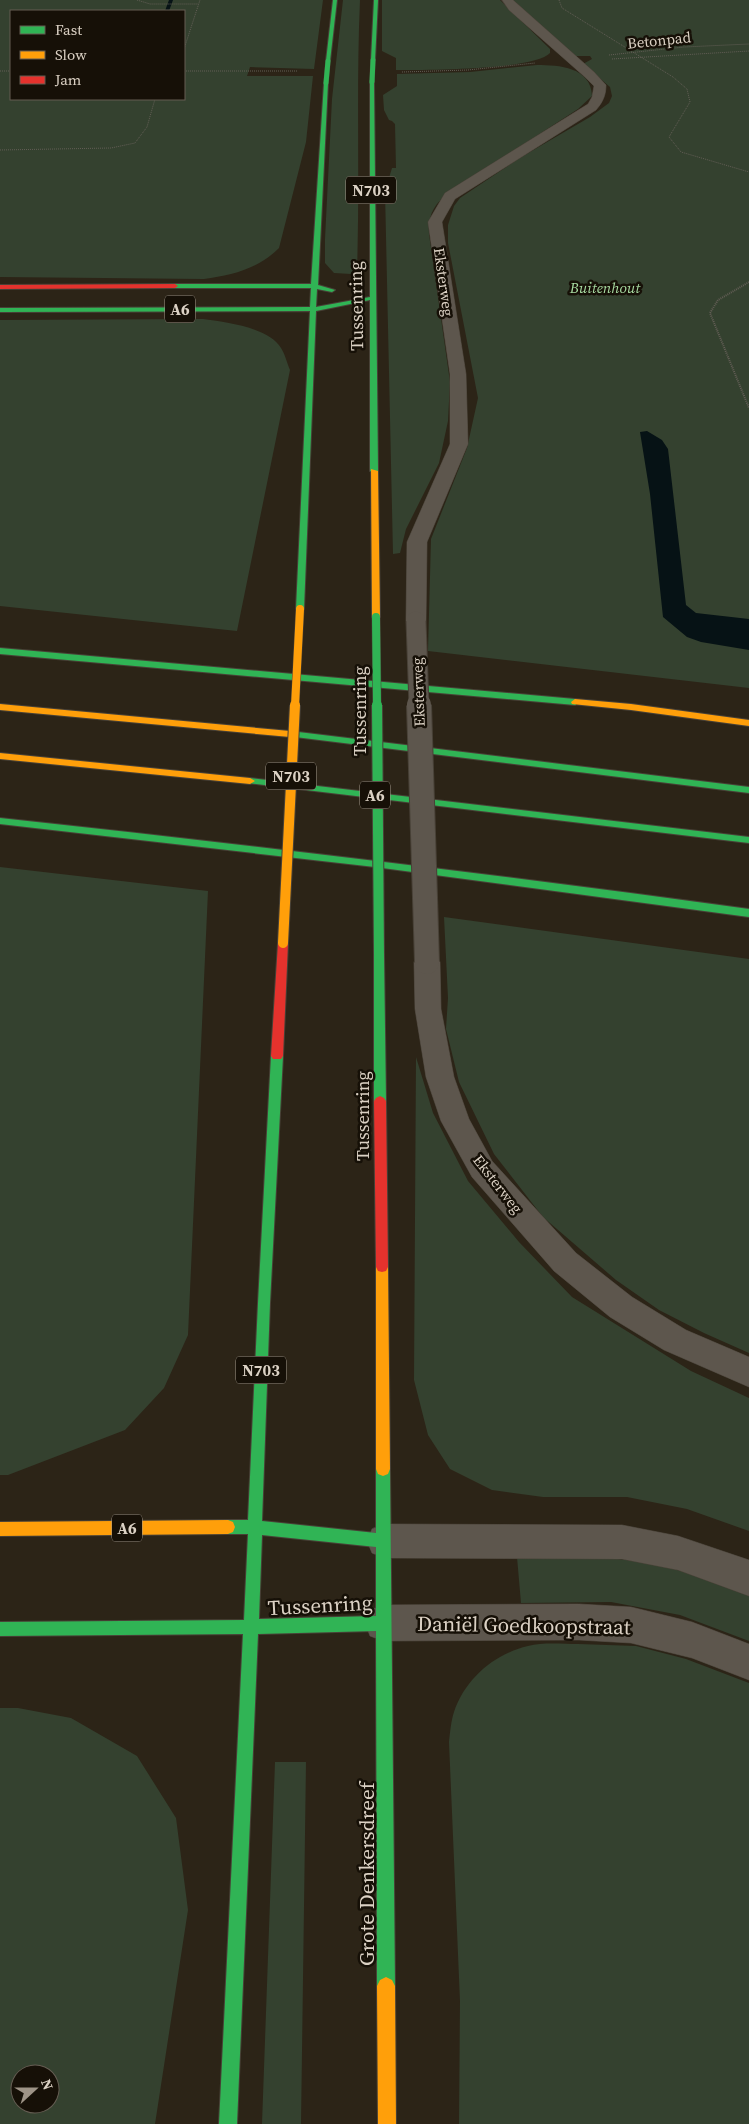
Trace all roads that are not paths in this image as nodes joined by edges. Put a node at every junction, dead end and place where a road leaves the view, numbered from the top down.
1 (335, 0) edge
2 (376, 0) edge
3 (507, 0) edge
4 (314, 286) junction
5 (0, 287) edge
6 (373, 298) junction
7 (314, 309) junction
8 (0, 310) edge
9 (0, 649) edge
10 (0, 708) edge
11 (749, 723) edge
12 (0, 756) edge
13 (749, 790) edge
14 (0, 822) edge
15 (749, 840) edge
16 (749, 913) edge
17 (749, 1372) edge
18 (254, 1527) junction
19 (0, 1529) edge
20 (384, 1541) junction
21 (749, 1578) edge
22 (382, 1623) junction
23 (251, 1627) junction
24 (0, 1629) edge
25 (749, 1662) edge
26 (228, 2124) edge
27 (387, 2124) edge

1 - 4 main road, Tussenring / N703, bridge
2 - 6 main road, Tussenring / N703, bridge
3 - 17 street, Eksterweg, bridge
4 - 5 main road, A6
4 - 6 main road, A6
4 - 7 main road, Tussenring / N703
6 - 7 main road, A6
6 - 20 main road, Tussenring / N703, bridge
7 - 8 main road, A6
7 - 18 main road, Tussenring / N703, bridge
9 - 11 main road
10 - 13 main road
12 - 15 main road, A6
14 - 16 main road
18 - 19 main road, A6
18 - 20 main road
18 - 23 main road, Tussenring / N703
20 - 21 street
20 - 22 main road, Tussenring / N703
22 - 23 main road, Tussenring
22 - 25 street, Daniël Goedkoopstraat
22 - 27 main road, Grote Denkersdreef
23 - 24 main road
23 - 26 main road

